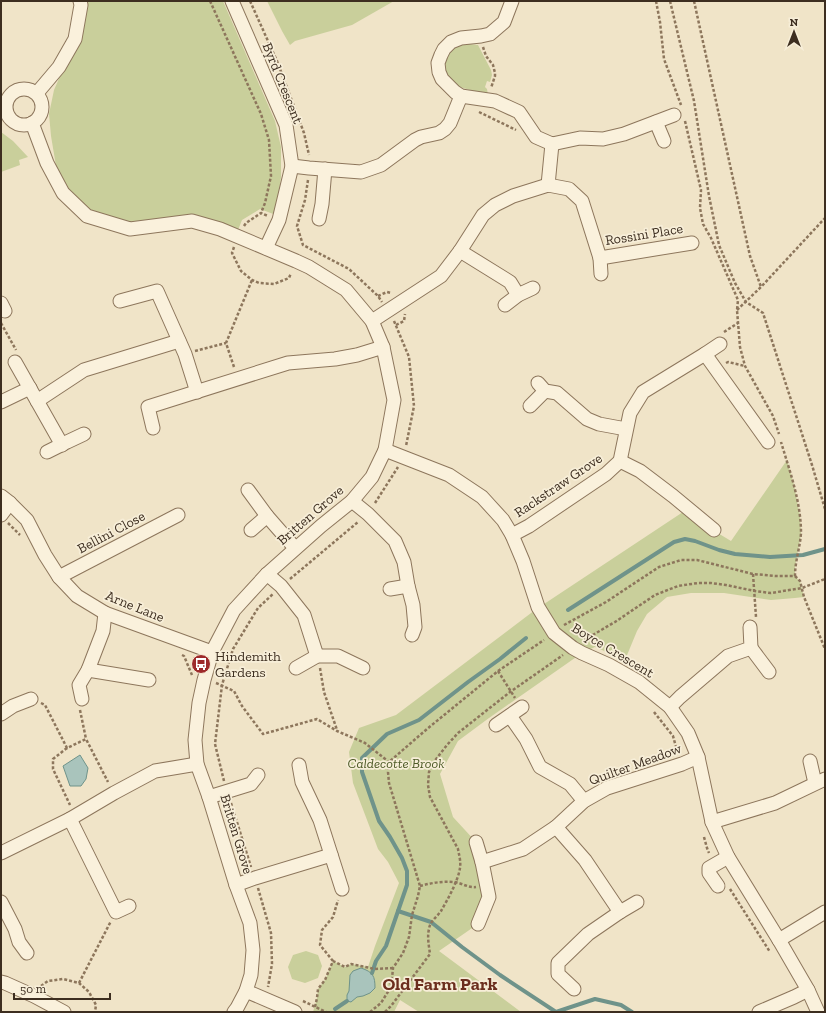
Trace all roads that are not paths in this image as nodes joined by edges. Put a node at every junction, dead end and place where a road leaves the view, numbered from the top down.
1 (80, 1) edge
2 (232, 1) edge
3 (512, 1) edge
4 (37, 94) junction
5 (461, 96) junction
6 (4, 104) edge
7 (680, 116) road end
8 (656, 122) junction
9 (32, 123) junction
10 (664, 141) dead end
11 (552, 144) junction
12 (292, 166) junction
13 (324, 169) junction
14 (548, 185) junction
15 (319, 218) dead end
16 (692, 243) dead end
17 (266, 248) junction
18 (460, 251) junction
19 (600, 258) junction
20 (601, 274) dead end
21 (533, 288) dead end
22 (518, 295) junction
23 (120, 301) dead end
24 (505, 305) dead end
25 (372, 321) junction
26 (720, 339) road end
27 (179, 341) junction
28 (383, 347) junction
29 (705, 354) junction
30 (16, 357) road end
31 (30, 388) junction
32 (197, 392) junction
33 (37, 400) junction
34 (1, 402) edge
35 (530, 406) dead end
36 (153, 428) dead end
37 (626, 429) junction
38 (84, 434) dead end
39 (768, 442) dead end
40 (62, 445) junction
41 (385, 450) junction
42 (48, 452) dead end
43 (620, 461) junction
44 (248, 490) dead end
45 (5, 500) edge
46 (352, 501) junction
47 (1, 515) edge
48 (178, 515) dead end
49 (268, 516) junction
50 (251, 530) dead end
51 (714, 530) dead end
52 (512, 535) junction
53 (295, 548) junction
54 (267, 574) junction
55 (59, 577) junction
56 (408, 586) junction
57 (390, 589) dead end
58 (105, 613) junction
59 (750, 627) dead end
60 (412, 635) dead end
61 (752, 648) junction
62 (212, 652) junction
63 (317, 656) junction
64 (296, 668) dead end
65 (363, 668) dead end
66 (88, 670) junction
67 (769, 672) dead end
68 (149, 680) dead end
69 (31, 699) dead end
70 (82, 699) road end
71 (522, 706) dead end
72 (670, 706) junction
73 (1, 714) edge
74 (510, 716) junction
75 (496, 725) dead end
76 (698, 757) junction
77 (810, 761) dead end
78 (197, 764) junction
79 (299, 765) dead end
80 (820, 781) edge
81 (255, 784) dead end
82 (209, 797) junction
83 (584, 801) junction
84 (70, 819) junction
85 (712, 822) junction
86 (556, 827) junction
87 (476, 842) dead end
88 (1, 853) edge
89 (331, 855) junction
90 (728, 857) junction
91 (482, 862) junction
92 (236, 885) junction
93 (718, 886) dead end
94 (342, 889) road end
95 (1, 902) edge
96 (637, 902) dead end
97 (129, 906) dead end
98 (620, 912) junction
99 (825, 912) edge
100 (478, 924) dead end
101 (779, 940) junction
102 (27, 953) dead end
103 (1, 982) edge
104 (574, 989) dead end
105 (808, 990) junction
106 (246, 991) junction
107 (287, 1010) edge
108 (63, 1012) edge
109 (234, 1012) edge
110 (759, 1012) edge
111 (818, 1012) edge

1 - 4 street
2 - 12 street, Byrd Crescent
3 - 5 street
4 - 6 street
4 - 9 street
5 - 11 street
5 - 13 street
6 - 9 street
7 - 8 street
8 - 10 street
8 - 11 street
9 - 17 street, Britten Grove
11 - 14 street
12 - 13 street
12 - 17 street, Byrd Crescent
13 - 15 street
14 - 18 street, Rossini Place
14 - 19 street, Rossini Place
16 - 19 street, Rossini Place
17 - 25 street, Britten Grove
18 - 22 street
18 - 25 street, Rossini Place
19 - 20 street, Rossini Place
21 - 22 street
22 - 24 street
23 - 27 street
25 - 28 street, Britten Grove
26 - 29 street, Rackstraw Grove
27 - 32 street
27 - 33 street
28 - 32 street
28 - 41 street, Britten Grove
29 - 37 street, Rackstraw Grove
29 - 39 street
30 - 31 street
31 - 33 street
31 - 34 street
32 - 36 street
33 - 40 street
35 - 37 street
37 - 43 street, Rackstraw Grove
38 - 40 street
40 - 42 street
41 - 46 street, Britten Grove
41 - 52 street, Boyce Crescent
43 - 51 street, Rackstraw Grove
43 - 52 street, Rackstraw Grove
44 - 49 street
45 - 47 street
45 - 55 street, Arne Lane
46 - 53 street, Britten Grove
46 - 56 street
48 - 55 street, Bellini Close
49 - 50 street
49 - 53 street
52 - 72 street, Boyce Crescent
53 - 54 street, Britten Grove
54 - 62 street, Britten Grove
54 - 63 street
55 - 58 street, Arne Lane
56 - 57 street
56 - 60 street
58 - 62 street, Arne Lane
58 - 66 street
59 - 61 street
61 - 67 street
61 - 72 street
62 - 78 street, Britten Grove
63 - 64 street
63 - 65 street
66 - 68 street
66 - 70 street
69 - 73 street
71 - 74 street
72 - 76 street, Boyce Crescent
74 - 75 street
74 - 83 street, Quilter Meadow
76 - 83 street, Quilter Meadow
76 - 85 street, Boyce Crescent
77 - 80 street
78 - 82 street, Britten Grove
78 - 84 street
79 - 89 street
80 - 85 street
81 - 82 street
82 - 92 street, Britten Grove
83 - 86 street, Quilter Meadow
84 - 88 street
84 - 97 street
85 - 90 street, Boyce Crescent
86 - 91 street, Quilter Meadow
86 - 98 street
87 - 91 street
89 - 92 street
89 - 94 street
90 - 93 street
90 - 101 street, Boyce Crescent
91 - 100 street
92 - 106 street, Britten Grove
95 - 102 street
96 - 98 street
98 - 104 street
99 - 101 street
101 - 105 street, Boyce Crescent
103 - 108 street
105 - 110 street
105 - 111 street, Boyce Crescent
106 - 107 street
106 - 109 street, Britten Grove

